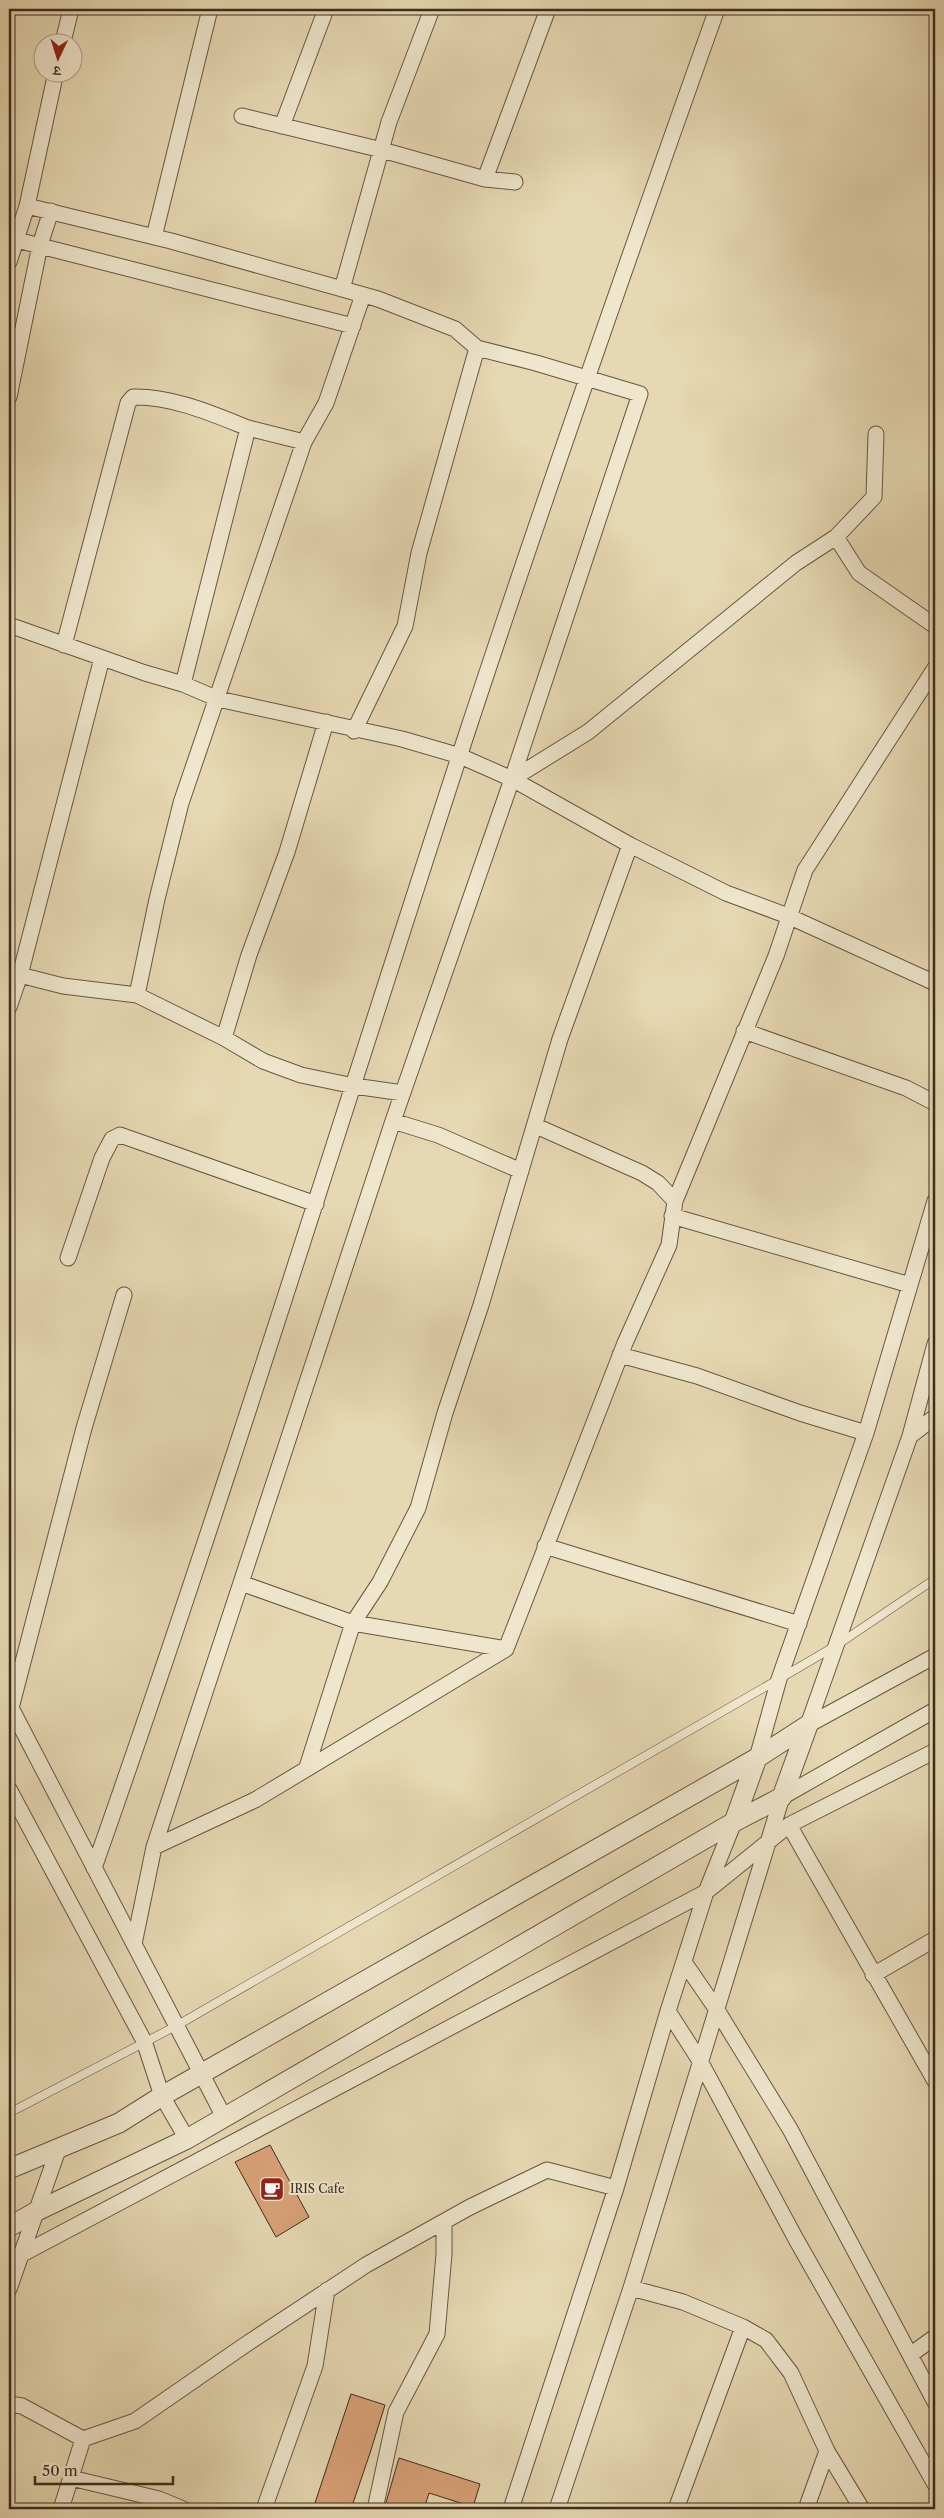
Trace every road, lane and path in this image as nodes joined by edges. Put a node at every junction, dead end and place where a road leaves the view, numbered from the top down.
1 (71, 9) edge
2 (210, 9) edge
3 (326, 9) edge
4 (432, 9) edge
5 (548, 9) edge
6 (717, 9) edge
7 (65, 32) edge
8 (54, 82) edge
9 (242, 116) dead end
10 (282, 126) junction
11 (382, 150) junction
12 (485, 179) junction
13 (515, 182) dead end
14 (27, 206) junction
15 (51, 212) junction
16 (154, 237) junction
17 (12, 239) edge
18 (40, 245) junction
19 (9, 262) edge
20 (342, 289) junction
21 (363, 295) junction
22 (353, 326) junction
23 (477, 348) junction
24 (585, 379) junction
25 (9, 397) edge
26 (248, 428) junction
27 (876, 434) dead end
28 (304, 442) junction
29 (836, 537) junction
30 (9, 625) edge
31 (935, 626) edge
32 (64, 644) junction
33 (102, 658) junction
34 (935, 668) edge
35 (183, 684) junction
36 (218, 700) junction
37 (326, 722) junction
38 (354, 730) junction
39 (460, 756) junction
40 (512, 779) junction
41 (630, 845) junction
42 (788, 916) junction
43 (20, 976) junction
44 (935, 983) edge
45 (137, 995) junction
46 (9, 1007) edge
47 (744, 1031) junction
48 (224, 1038) junction
49 (354, 1086) junction
50 (403, 1093) junction
51 (935, 1103) edge
52 (393, 1121) junction
53 (536, 1126) junction
54 (521, 1171) junction
55 (935, 1201) edge
56 (316, 1204) junction
57 (674, 1208) junction
58 (68, 1258) dead end
59 (910, 1285) junction
60 (124, 1295) dead end
61 (935, 1344) edge
62 (620, 1355) junction
63 (935, 1417) edge
64 (866, 1433) junction
65 (910, 1436) junction
66 (545, 1546) junction
67 (935, 1579) edge
68 (241, 1583) junction
69 (353, 1623) junction
70 (799, 1624) junction
71 (837, 1645) junction
72 (506, 1649) junction
73 (935, 1656) edge
74 (779, 1678) junction
75 (10, 1706) edge
76 (935, 1710) edge
77 (808, 1725) junction
78 (935, 1752) edge
79 (756, 1758) junction
80 (307, 1767) junction
81 (10, 1793) edge
82 (782, 1797) junction
83 (734, 1822) junction
84 (789, 1825) junction
85 (767, 1841) junction
86 (154, 1847) junction
87 (94, 1868) junction
88 (706, 1892) junction
89 (935, 1939) edge
90 (134, 1944) junction
91 (684, 1962) junction
92 (873, 1975) junction
93 (717, 2010) junction
94 (668, 2011) junction
95 (176, 2026) junction
96 (144, 2041) junction
97 (700, 2061) junction
98 (202, 2073) junction
99 (935, 2080) edge
100 (162, 2096) junction
101 (9, 2114) edge
102 (224, 2117) junction
103 (187, 2140) junction
104 (58, 2150) junction
105 (9, 2169) edge
106 (616, 2188) junction
107 (36, 2212) junction
108 (444, 2222) junction
109 (9, 2227) edge
110 (22, 2252) junction
111 (9, 2261) edge
112 (632, 2288) junction
113 (9, 2289) edge
114 (327, 2290) junction
115 (743, 2327) junction
116 (935, 2337) edge
117 (910, 2355) junction
118 (935, 2402) edge
119 (9, 2404) edge
120 (83, 2439) junction
121 (827, 2451) junction
122 (71, 2478) junction
123 (935, 2484) edge
124 (158, 2504) edge
125 (61, 2509) edge
126 (182, 2509) edge
127 (264, 2509) edge
128 (375, 2509) edge
129 (511, 2509) edge
130 (556, 2509) edge
131 (676, 2509) edge
132 (806, 2509) edge
133 (862, 2509) edge

1 - 7 street
2 - 16 street
3 - 10 street
4 - 11 street
5 - 12 street
6 - 24 street
8 - 14 street
9 - 10 street
10 - 11 street
11 - 12 street
11 - 20 street
12 - 13 street
14 - 15 street
14 - 17 street
15 - 16 street
15 - 18 street
16 - 20 street
17 - 18 street
17 - 19 street
18 - 22 street
18 - 25 street
20 - 21 street
21 - 22 street
21 - 23 street
22 - 28 street
23 - 24 street
23 - 38 street
24 - 39 street
24 - 40 street
26 - 28 street
26 - 32 street
26 - 35 street
27 - 29 street
28 - 36 street
29 - 31 street
29 - 40 street
30 - 32 street
32 - 33 street
33 - 35 street
33 - 43 street
34 - 42 street
35 - 36 street
36 - 37 street
36 - 45 street
37 - 38 street
37 - 48 street
38 - 39 street
39 - 40 street
39 - 49 street
40 - 41 street
40 - 50 street
41 - 42 street
41 - 53 street
42 - 44 street
42 - 47 street
43 - 45 street
43 - 46 street
45 - 48 street
47 - 51 street
47 - 57 street
48 - 49 street
49 - 50 street
49 - 56 street
50 - 52 street
52 - 54 street
52 - 68 street
53 - 54 street
53 - 57 street
54 - 69 street
55 - 59 street
56 - 58 street
56 - 87 street
57 - 59 street
57 - 62 street
59 - 64 street
60 - 75 street
61 - 65 street
62 - 64 street
62 - 66 street
63 - 65 street
64 - 70 street
65 - 71 street
66 - 70 street
66 - 72 street
67 - 71 lane
68 - 69 street
68 - 86 street
69 - 72 street
69 - 80 street
70 - 74 street
71 - 74 lane
71 - 77 street
72 - 80 street
73 - 77 street
74 - 79 street
74 - 95 lane
75 - 87 street
76 - 82 street
77 - 79 street
77 - 82 street
78 - 84 street
79 - 83 street
79 - 98 street
80 - 86 street
81 - 96 street
82 - 83 street
82 - 85 street
83 - 88 street
83 - 102 street
84 - 85 street
84 - 92 street
85 - 88 street
85 - 93 street
86 - 90 street
87 - 90 street
88 - 91 street
88 - 110 street
89 - 92 street
90 - 95 street
91 - 93 street
91 - 94 street
92 - 99 street
93 - 97 street
93 - 117 street
94 - 97 street
94 - 106 street
95 - 96 lane
95 - 98 street
96 - 100 street
96 - 101 lane
97 - 112 street
97 - 123 street
98 - 100 street
98 - 102 street
100 - 103 street
100 - 104 street
102 - 103 street
103 - 107 street
104 - 105 street
104 - 107 street
106 - 108 street
106 - 129 street
107 - 109 street
107 - 110 street
108 - 114 street
108 - 128 street
110 - 111 street
110 - 113 street
112 - 115 street
112 - 130 street
114 - 120 street
114 - 127 street
115 - 121 street
115 - 131 street
116 - 117 street
117 - 118 street
119 - 120 street
120 - 122 street
121 - 132 street
121 - 133 street
122 - 124 street
122 - 125 street
124 - 126 street

